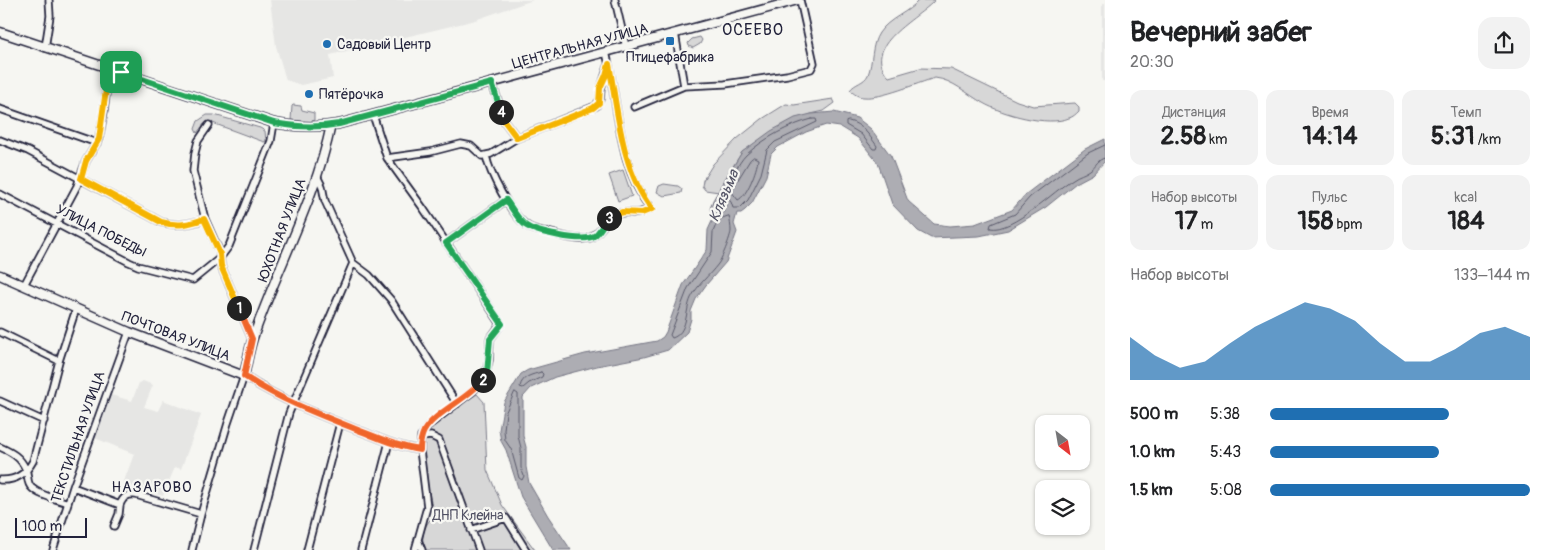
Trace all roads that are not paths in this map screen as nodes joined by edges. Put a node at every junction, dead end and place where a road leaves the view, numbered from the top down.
1 (50, 0) edge
2 (614, 0) edge
3 (799, 0) edge
4 (0, 32) edge
5 (675, 33) junction
6 (626, 47) junction
7 (45, 48) junction
8 (606, 52) junction
9 (609, 64) junction
10 (109, 69) junction
11 (492, 83) junction
12 (684, 86) junction
13 (0, 108) edge
14 (634, 108) dead end
15 (373, 115) junction
16 (274, 123) junction
17 (209, 125) dead end
18 (335, 125) junction
19 (517, 138) junction
20 (0, 140) edge
21 (97, 143) junction
22 (486, 156) junction
23 (387, 158) junction
24 (317, 176) junction
25 (81, 179) junction
26 (0, 194) edge
27 (506, 200) junction
28 (204, 219) junction
29 (57, 223) junction
30 (446, 243) junction
31 (220, 258) junction
32 (353, 263) junction
33 (0, 275) edge
34 (24, 285) junction
35 (76, 309) junction
36 (0, 332) edge
37 (129, 332) junction
38 (252, 339) junction
39 (59, 362) junction
40 (244, 376) junction
41 (0, 401) edge
42 (294, 403) junction
43 (458, 403) junction
44 (44, 421) junction
45 (340, 423) junction
46 (421, 437) junction
47 (389, 442) junction
48 (0, 447) edge
49 (420, 450) junction
50 (27, 470) junction
51 (0, 480) edge
52 (73, 487) junction
53 (68, 503) junction
54 (120, 505) junction
55 (201, 514) junction
56 (114, 526) dead end
57 (471, 530) junction
58 (418, 540) junction
59 (53, 550) edge
60 (192, 550) edge
61 (254, 550) edge
62 (307, 550) edge
63 (361, 550) edge
64 (415, 550) edge
65 (422, 550) edge
66 (479, 550) edge
67 (526, 550) edge

1 - 7 street
2 - 6 street
3 - 5 main road, ЦЕНТРАЛЬНАЯ УЛИЦА
3 - 12 street
4 - 7 main road, ЦЕНТРАЛЬНАЯ УЛИЦА
5 - 6 main road, ЦЕНТРАЛЬНАЯ УЛИЦА
5 - 12 street
6 - 8 main road, ЦЕНТРАЛЬНАЯ УЛИЦА
7 - 10 main road, ЦЕНТРАЛЬНАЯ УЛИЦА
8 - 9 street
8 - 11 main road, ЦЕНТРАЛЬНАЯ УЛИЦА
9 - 19 street
9 - 27 street
10 - 16 main road, ЦЕНТРАЛЬНАЯ УЛИЦА
10 - 21 street
11 - 15 main road, ЦЕНТРАЛЬНАЯ УЛИЦА
11 - 19 street
12 - 14 street
13 - 21 street
15 - 18 main road, ЦЕНТРАЛЬНАЯ УЛИЦА
15 - 23 street
16 - 18 main road, ЦЕНТРАЛЬНАЯ УЛИЦА
16 - 31 street, УЛИЦА ПОБЕДЫ
17 - 28 street
18 - 24 main road, ЮХОТНАЯ УЛИЦА
19 - 22 street
20 - 25 street
21 - 25 street
22 - 23 street
22 - 27 street
23 - 30 street
24 - 32 street
24 - 38 main road, ЮХОТНАЯ УЛИЦА
25 - 28 street
25 - 29 street
26 - 29 street, УЛИЦА ПОБЕДЫ
27 - 30 street
28 - 31 street
29 - 31 street, УЛИЦА ПОБЕДЫ
29 - 34 street
30 - 43 street
31 - 38 street
32 - 42 street
32 - 43 street
33 - 34 main road, ПОЧТОВАЯ УЛИЦА
34 - 35 main road, ПОЧТОВАЯ УЛИЦА
35 - 37 main road, ПОЧТОВАЯ УЛИЦА
35 - 39 street
36 - 39 street
37 - 40 main road, ПОЧТОВАЯ УЛИЦА
37 - 52 street, ТЕКСТИЛЬНАЯ УЛИЦА
38 - 40 main road, ЮХОТНАЯ УЛИЦА
39 - 44 street
40 - 42 street, ПОЧТОВАЯ УЛИЦА
40 - 55 street, ЮХОТНАЯ УЛИЦА
41 - 44 street
42 - 45 street, ПОЧТОВАЯ УЛИЦА
42 - 61 street
43 - 46 street
44 - 50 street
45 - 47 street, ПОЧТОВАЯ УЛИЦА
45 - 62 street
46 - 49 street
46 - 57 street
47 - 49 street, ПОЧТОВАЯ УЛИЦА
47 - 63 street
48 - 50 street
49 - 58 street
50 - 51 street
50 - 53 street
52 - 53 street, ТЕКСТИЛЬНАЯ УЛИЦА
52 - 54 street
53 - 59 street, ТЕКСТИЛЬНАЯ УЛИЦА
54 - 55 street
54 - 56 street
55 - 60 street, ЮХОТНАЯ УЛИЦА
57 - 66 street
57 - 67 street
58 - 64 street
58 - 65 street

